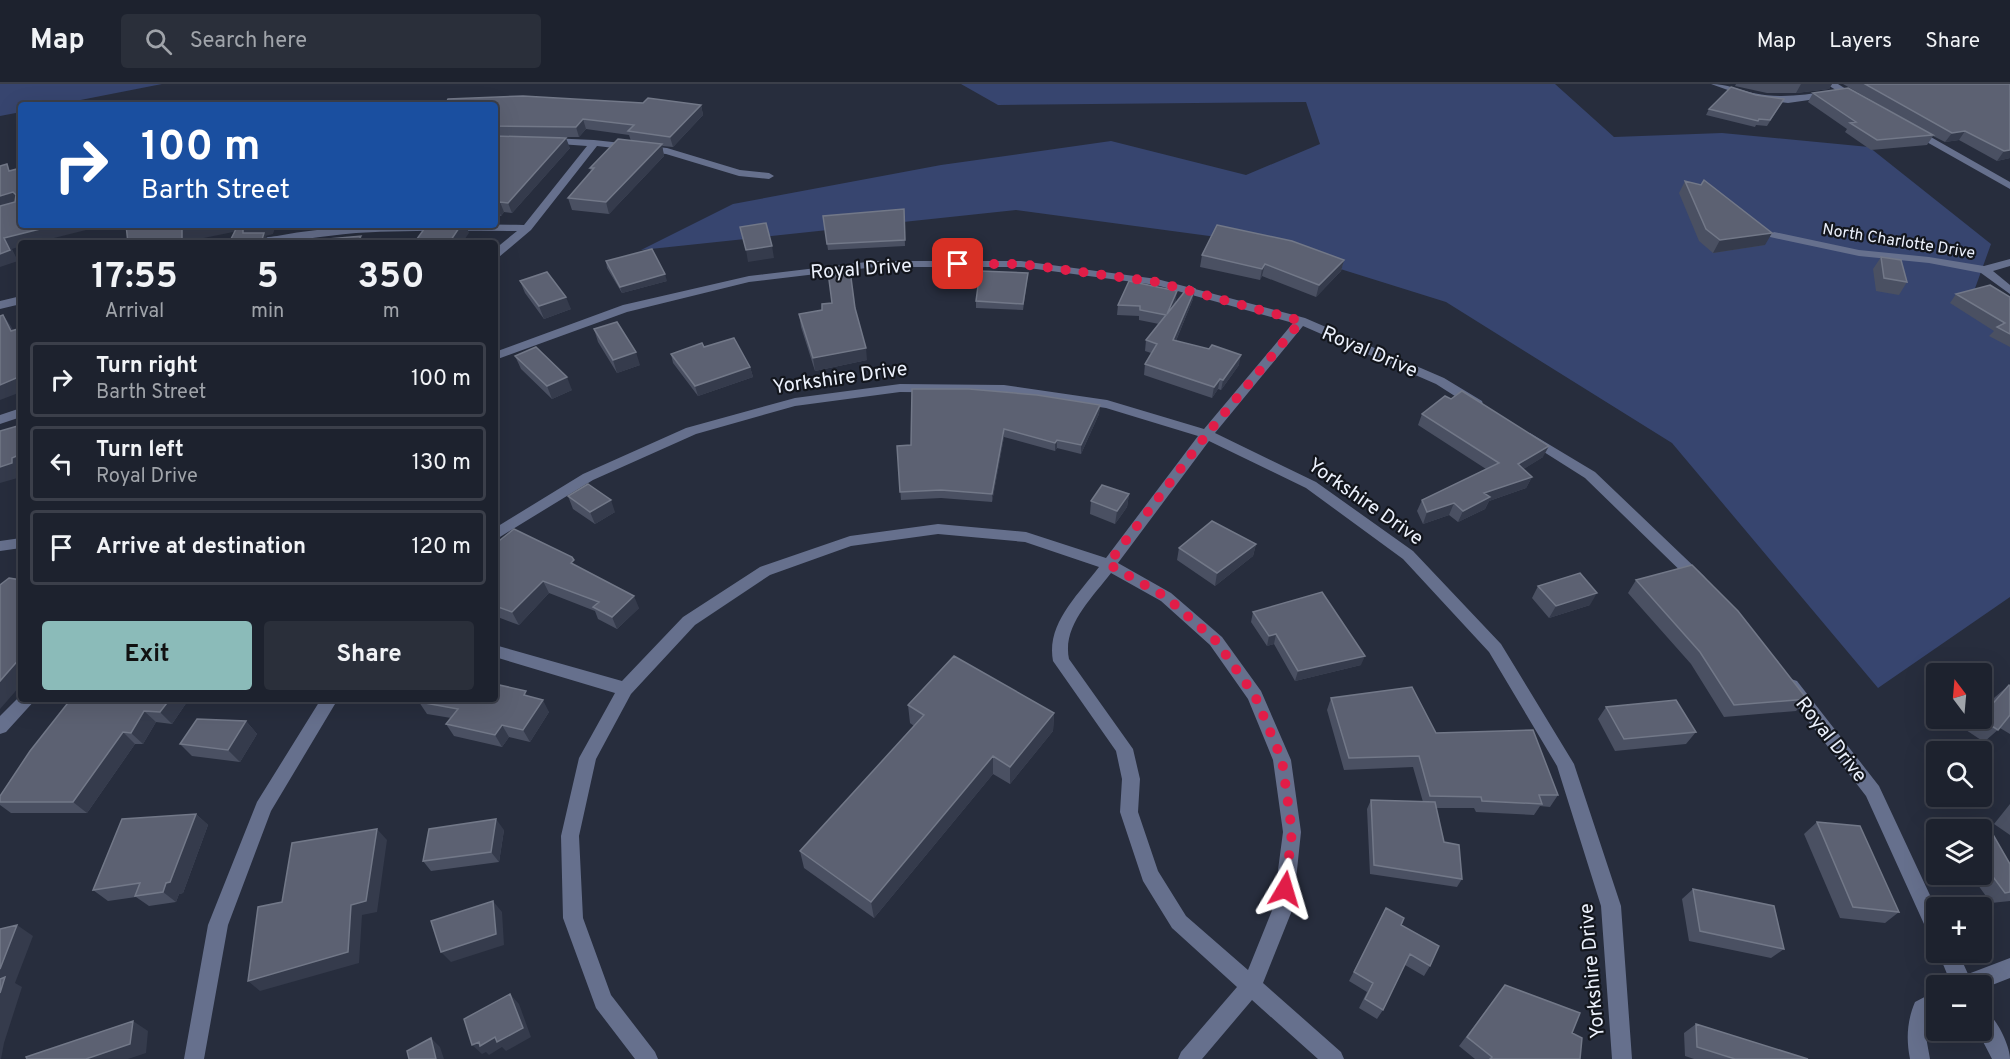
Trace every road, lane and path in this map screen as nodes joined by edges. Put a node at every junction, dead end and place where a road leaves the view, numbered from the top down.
1 (1716, 84) edge
2 (1831, 84) edge
3 (1844, 92) junction
4 (1865, 104) edge
5 (1906, 127) edge
6 (535, 141) edge
7 (594, 142) junction
8 (769, 176) dead end
9 (2010, 186) edge
10 (402, 228) edge
11 (402, 228) edge
12 (498, 228) edge
13 (498, 228) edge
14 (527, 228) junction
15 (1774, 234) edge
16 (270, 240) edge
17 (498, 252) edge
18 (2010, 262) edge
19 (1984, 270) junction
20 (2010, 291) edge
21 (18, 301) edge
22 (0, 305) edge
23 (1301, 321) junction
24 (498, 355) edge
25 (1490, 412) edge
26 (18, 413) edge
27 (0, 420) edge
28 (1520, 431) edge
29 (1207, 434) junction
30 (498, 533) edge
31 (18, 543) edge
32 (0, 546) edge
33 (1108, 564) junction
34 (1706, 586) edge
35 (498, 652) edge
36 (1780, 673) edge
37 (625, 690) junction
38 (25, 702) edge
39 (328, 702) edge
40 (0, 727) edge
41 (1926, 905) edge
42 (2010, 968) edge
43 (1991, 975) edge
44 (1252, 985) junction
45 (1926, 1007) edge
46 (1992, 1038) edge
47 (194, 1059) edge
48 (648, 1059) edge
49 (1188, 1059) edge
50 (1334, 1059) edge
51 (1622, 1059) edge
52 (1920, 1059) edge
53 (2003, 1059) edge

1 - 3 street
2 - 3 street
3 - 4 street
5 - 9 street
6 - 7 street
7 - 8 street
7 - 14 street
10 - 16 street
11 - 12 street
13 - 14 street
14 - 17 street
15 - 19 street, North Charlotte Drive
18 - 19 street, North Charlotte Drive
19 - 20 street, North Charlotte Drive
21 - 22 street
23 - 24 street, Royal Drive
23 - 25 street, Royal Drive
23 - 29 street
26 - 27 street
28 - 34 street
29 - 30 street, Yorkshire Drive
29 - 33 street
29 - 51 street, Yorkshire Drive
31 - 32 street
33 - 37 street
33 - 44 street
33 - 44 street
35 - 37 street
36 - 41 street, Royal Drive
37 - 48 street
38 - 40 street
39 - 47 street
42 - 43 street
44 - 49 street
44 - 50 street
45 - 52 street
46 - 53 street

